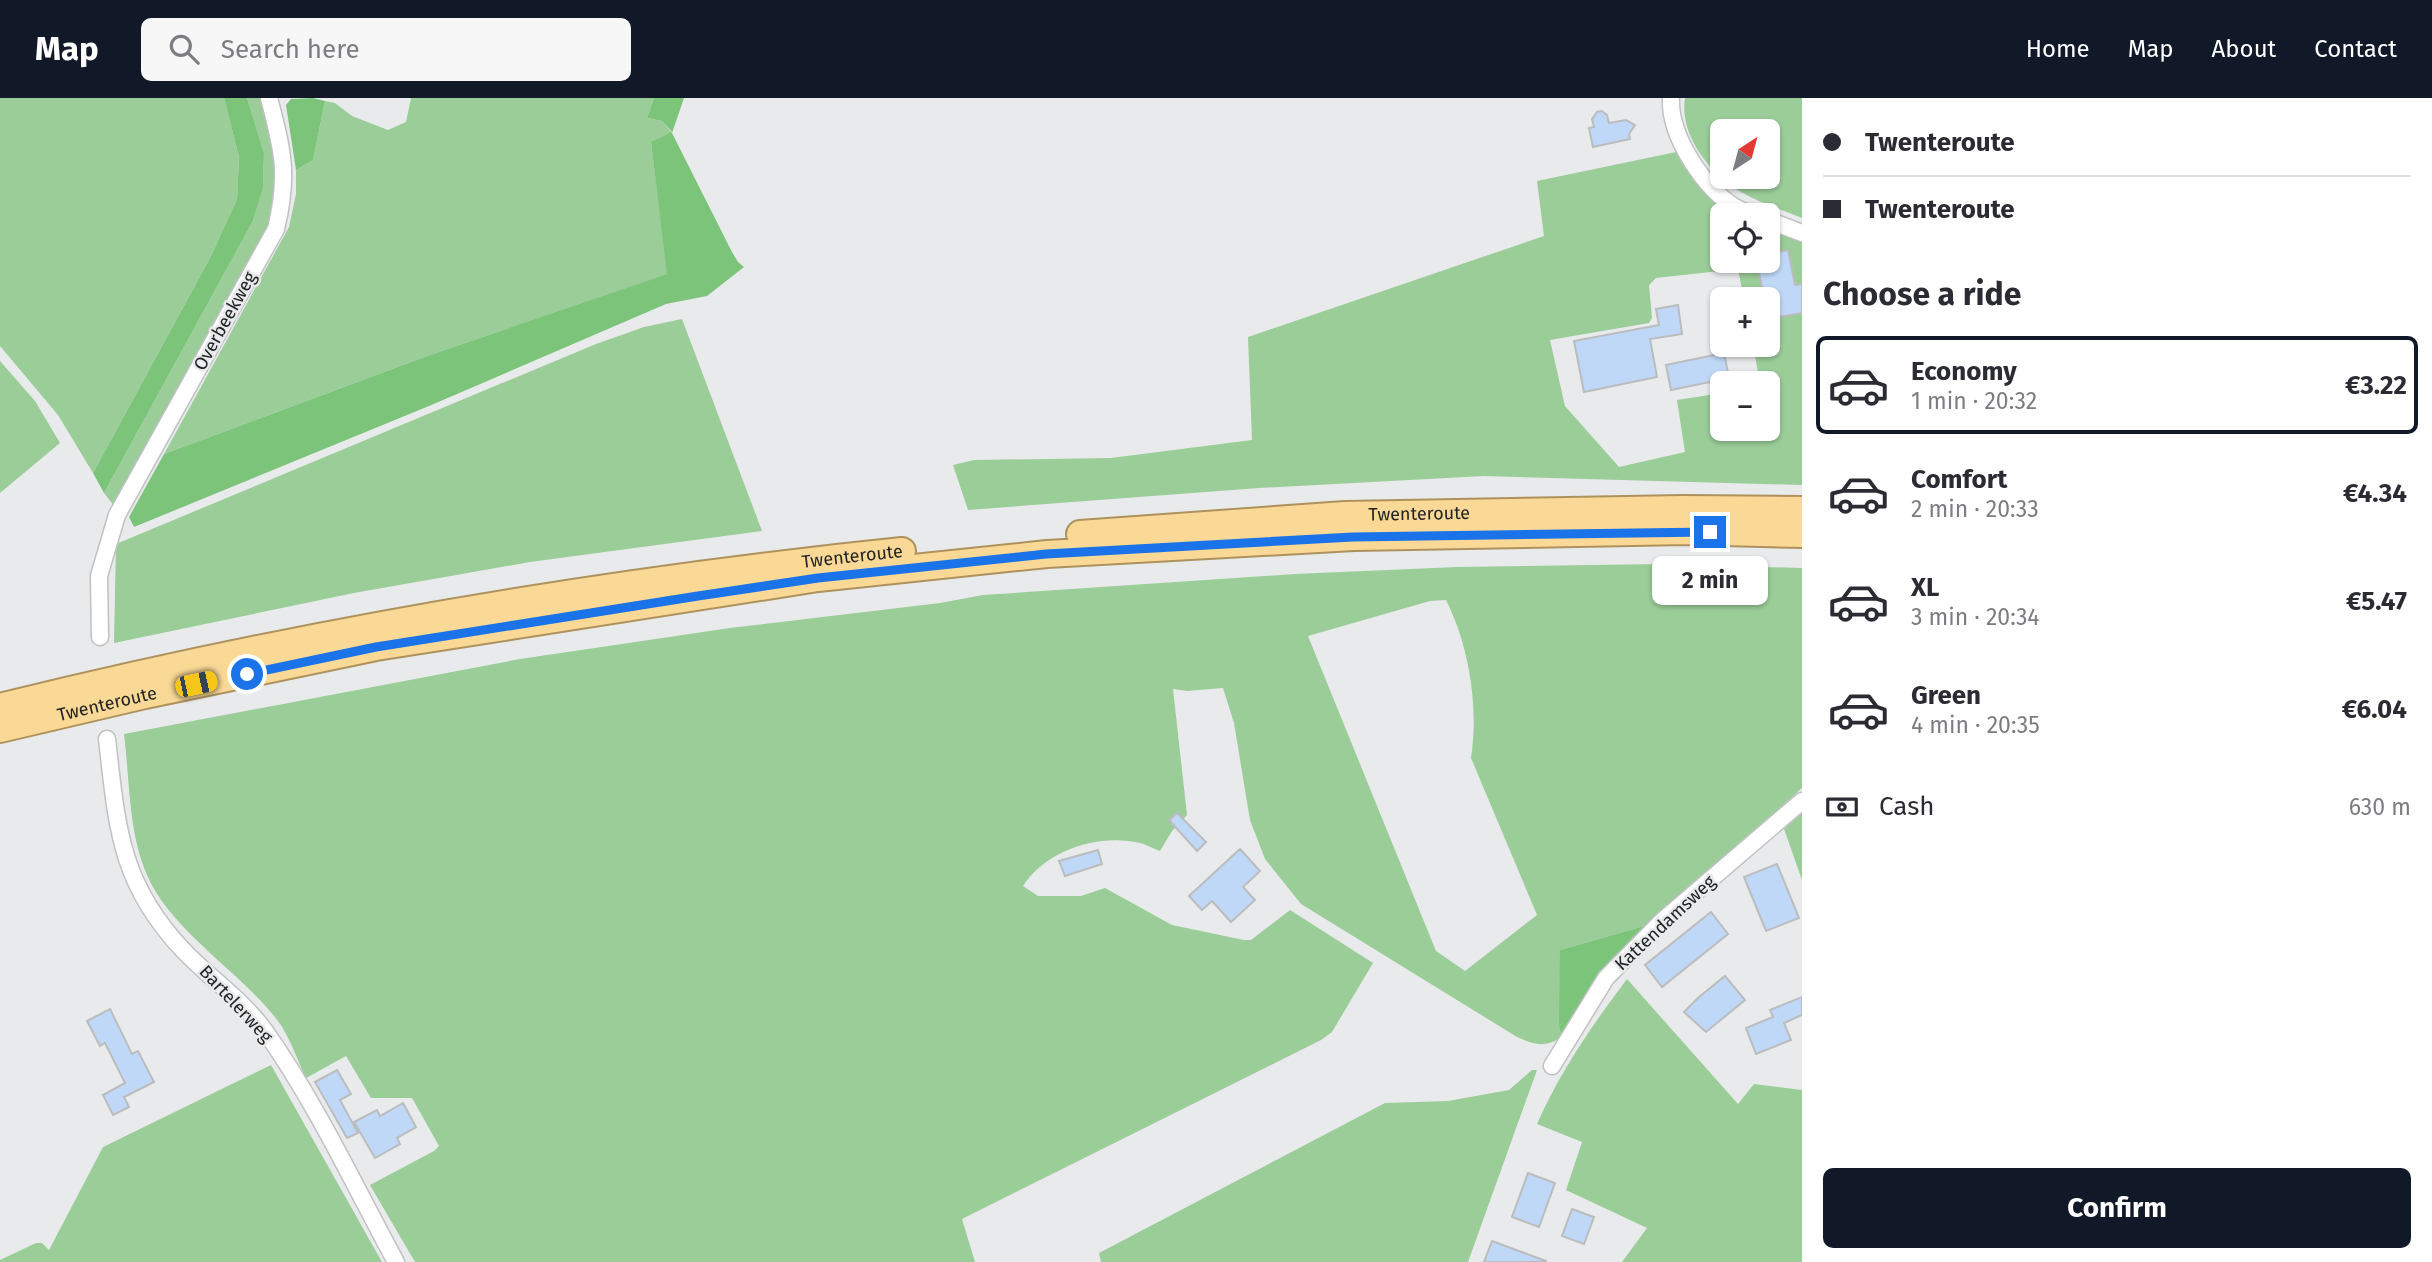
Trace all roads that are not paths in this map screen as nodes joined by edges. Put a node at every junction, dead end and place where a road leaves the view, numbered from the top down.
1 (269, 98) edge
2 (1671, 98) edge
3 (1732, 203) edge
4 (1780, 225) edge
5 (1802, 233) edge
6 (1802, 510) edge
7 (1802, 534) edge
8 (100, 637) dead end
9 (0, 707) edge
10 (0, 729) edge
11 (107, 739) dead end
12 (1802, 801) edge
13 (1552, 1066) dead end
14 (396, 1262) edge

1 - 8 street, Overbeekweg
2 - 3 street
4 - 5 street
6 - 9 highway, Twenteroute
7 - 10 highway, Twenteroute
11 - 14 street, Bartelerweg
12 - 13 street, Kattendamsweg

